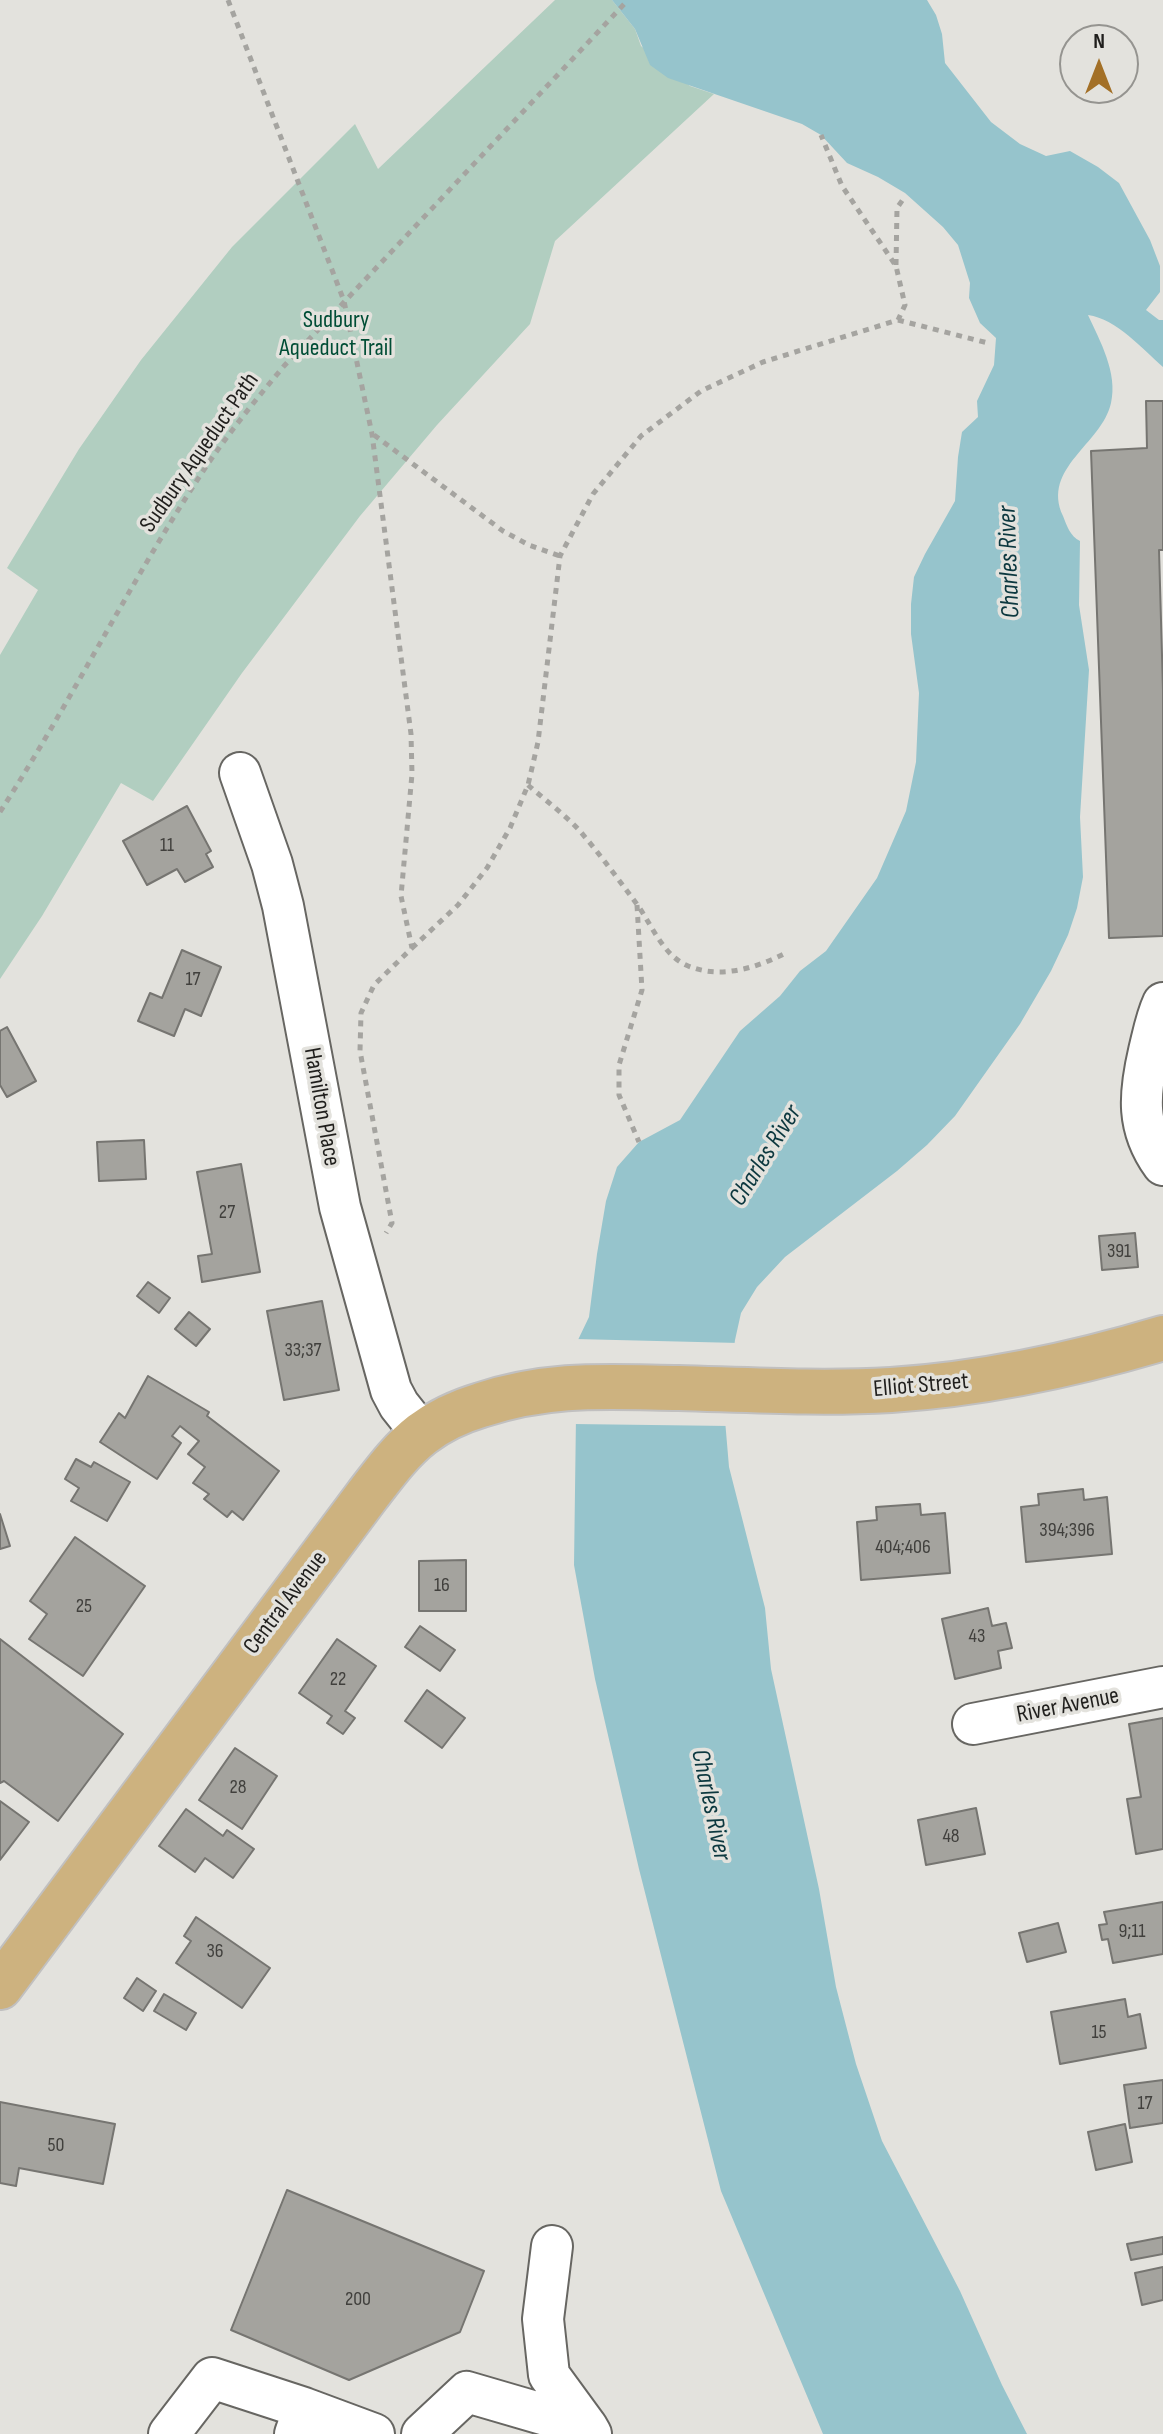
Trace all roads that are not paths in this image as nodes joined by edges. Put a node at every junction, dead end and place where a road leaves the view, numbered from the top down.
1 (240, 773) dead end
2 (1163, 1003) edge
3 (1163, 1165) edge
4 (1163, 1338) edge
5 (674, 1388) joint
6 (422, 1434) junction
7 (1163, 1687) edge
8 (973, 1724) dead end
9 (0, 1987) edge
10 (552, 2246) dead end
11 (299, 2421) edge
12 (589, 2431) edge
13 (169, 2434) edge
14 (374, 2434) edge
15 (422, 2434) edge

1 - 6 street, Hamilton Place
2 - 3 street
4 - 5 main road, Elliot Street
5 - 6 main road, Central Avenue
6 - 9 main road, Central Avenue
7 - 8 street, River Avenue
10 - 12 street
11 - 13 street
11 - 14 street
12 - 15 street

